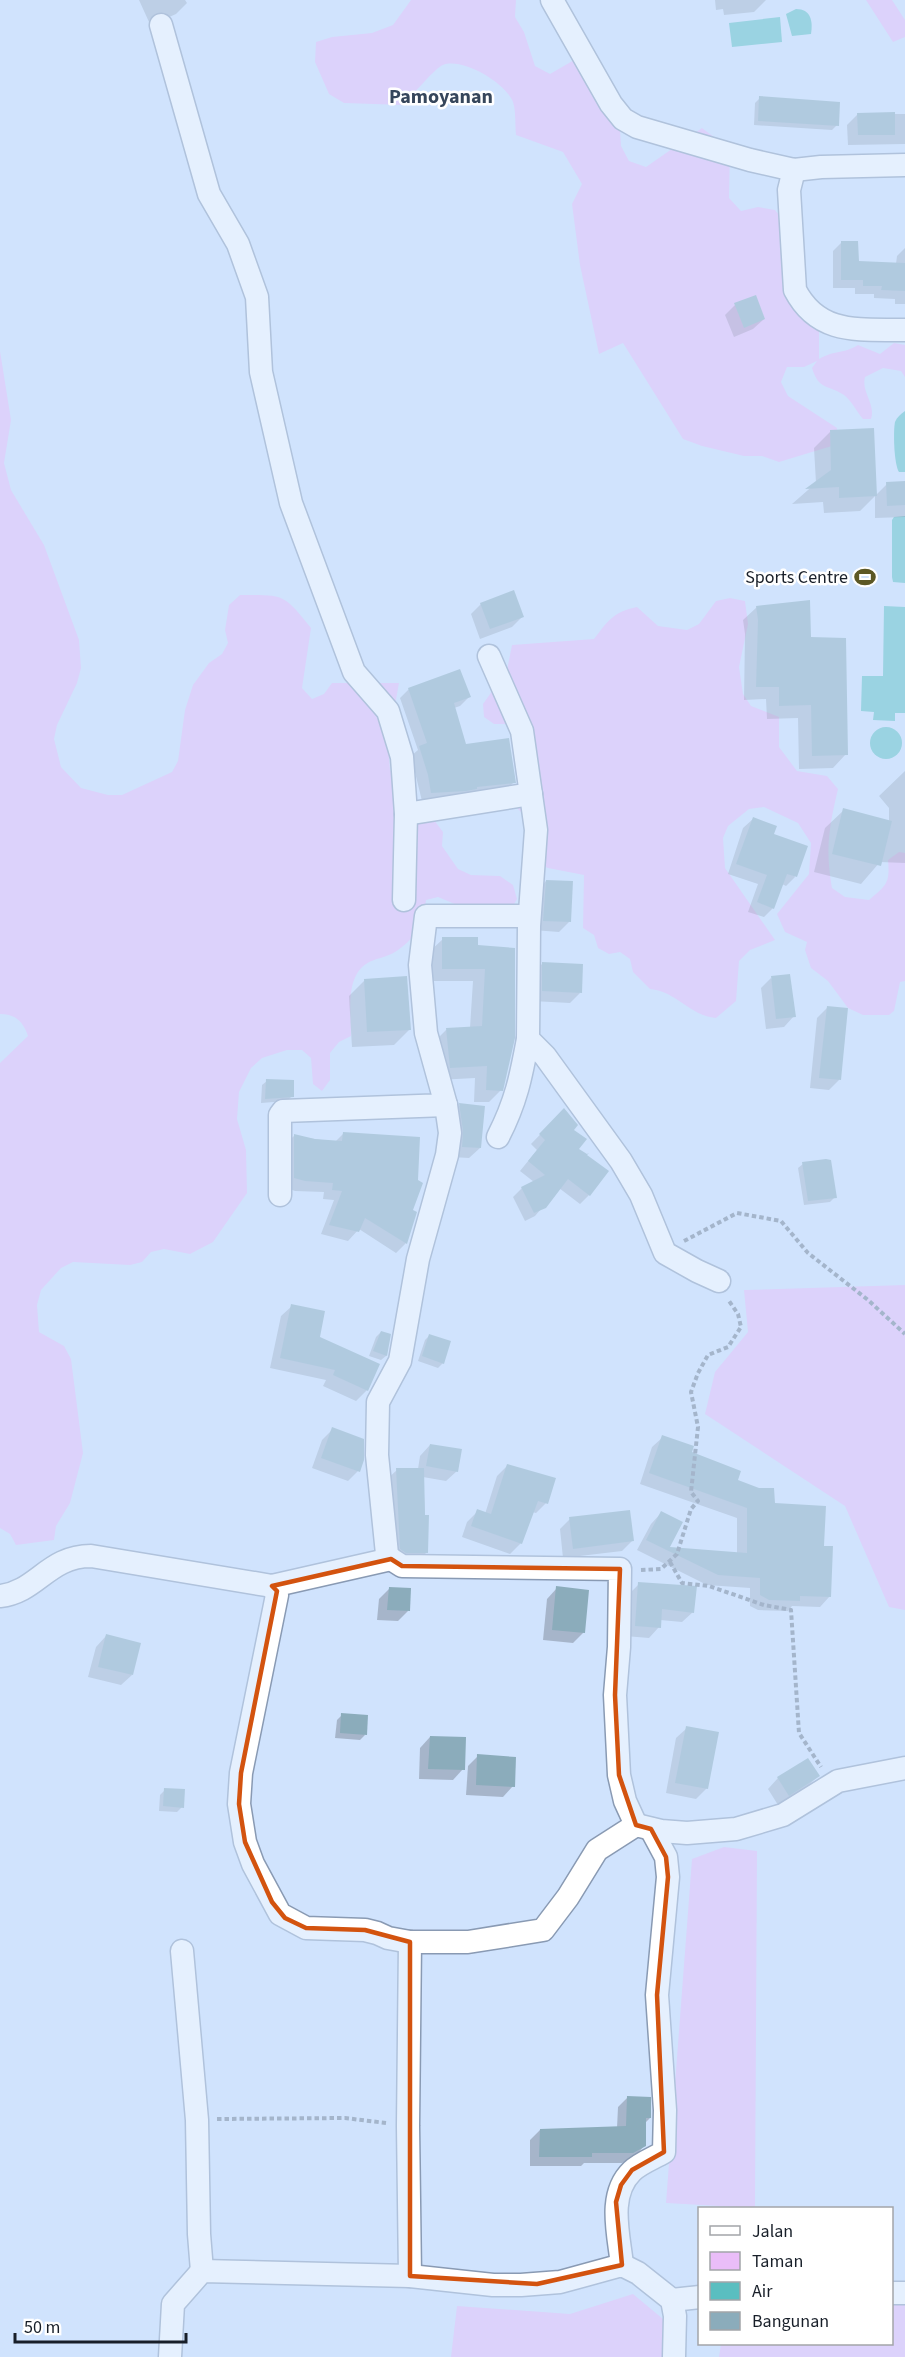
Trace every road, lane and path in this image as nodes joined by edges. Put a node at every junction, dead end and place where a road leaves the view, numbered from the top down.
1 (552, 0) edge
2 (161, 25) dead end
3 (905, 165) edge
4 (794, 170) junction
5 (905, 330) edge
6 (489, 656) dead end
7 (531, 794) junction
8 (406, 814) junction
9 (404, 900) dead end
10 (529, 916) junction
11 (528, 1039) junction
12 (446, 1105) junction
13 (498, 1137) dead end
14 (280, 1195) dead end
15 (665, 1253) junction
16 (719, 1281) joint
17 (905, 1334) edge
18 (391, 1559) junction
19 (670, 1562) junction
20 (620, 1569) junction
21 (272, 1586) junction
22 (0, 1596) edge
23 (905, 1768) edge
24 (827, 1786) junction
25 (644, 1827) junction
26 (410, 1942) junction
27 (182, 1952) dead end
28 (197, 2120) junction
29 (408, 2126) junction
30 (622, 2265) junction
31 (202, 2271) junction
32 (410, 2276) junction
33 (698, 2298) edge
34 (672, 2300) junction
35 (170, 2357) edge
36 (674, 2357) edge

1 - 4 street
2 - 8 street
3 - 4 street
4 - 5 street
6 - 7 street
7 - 8 street
7 - 10 street
8 - 9 street
10 - 11 street
10 - 12 street
11 - 13 street
11 - 15 street
12 - 14 street
12 - 18 street
15 - 16 street
15 - 17 path
16 - 19 path
18 - 20 street
18 - 21 street
19 - 20 path
19 - 24 path
20 - 25 street
21 - 22 street
21 - 26 street
23 - 24 street
24 - 25 street
25 - 26 street
25 - 30 street
26 - 29 street
27 - 28 street
28 - 29 path
28 - 31 street
29 - 32 street
30 - 32 street
30 - 34 street
31 - 32 street
31 - 35 street
33 - 34 street
34 - 36 street

